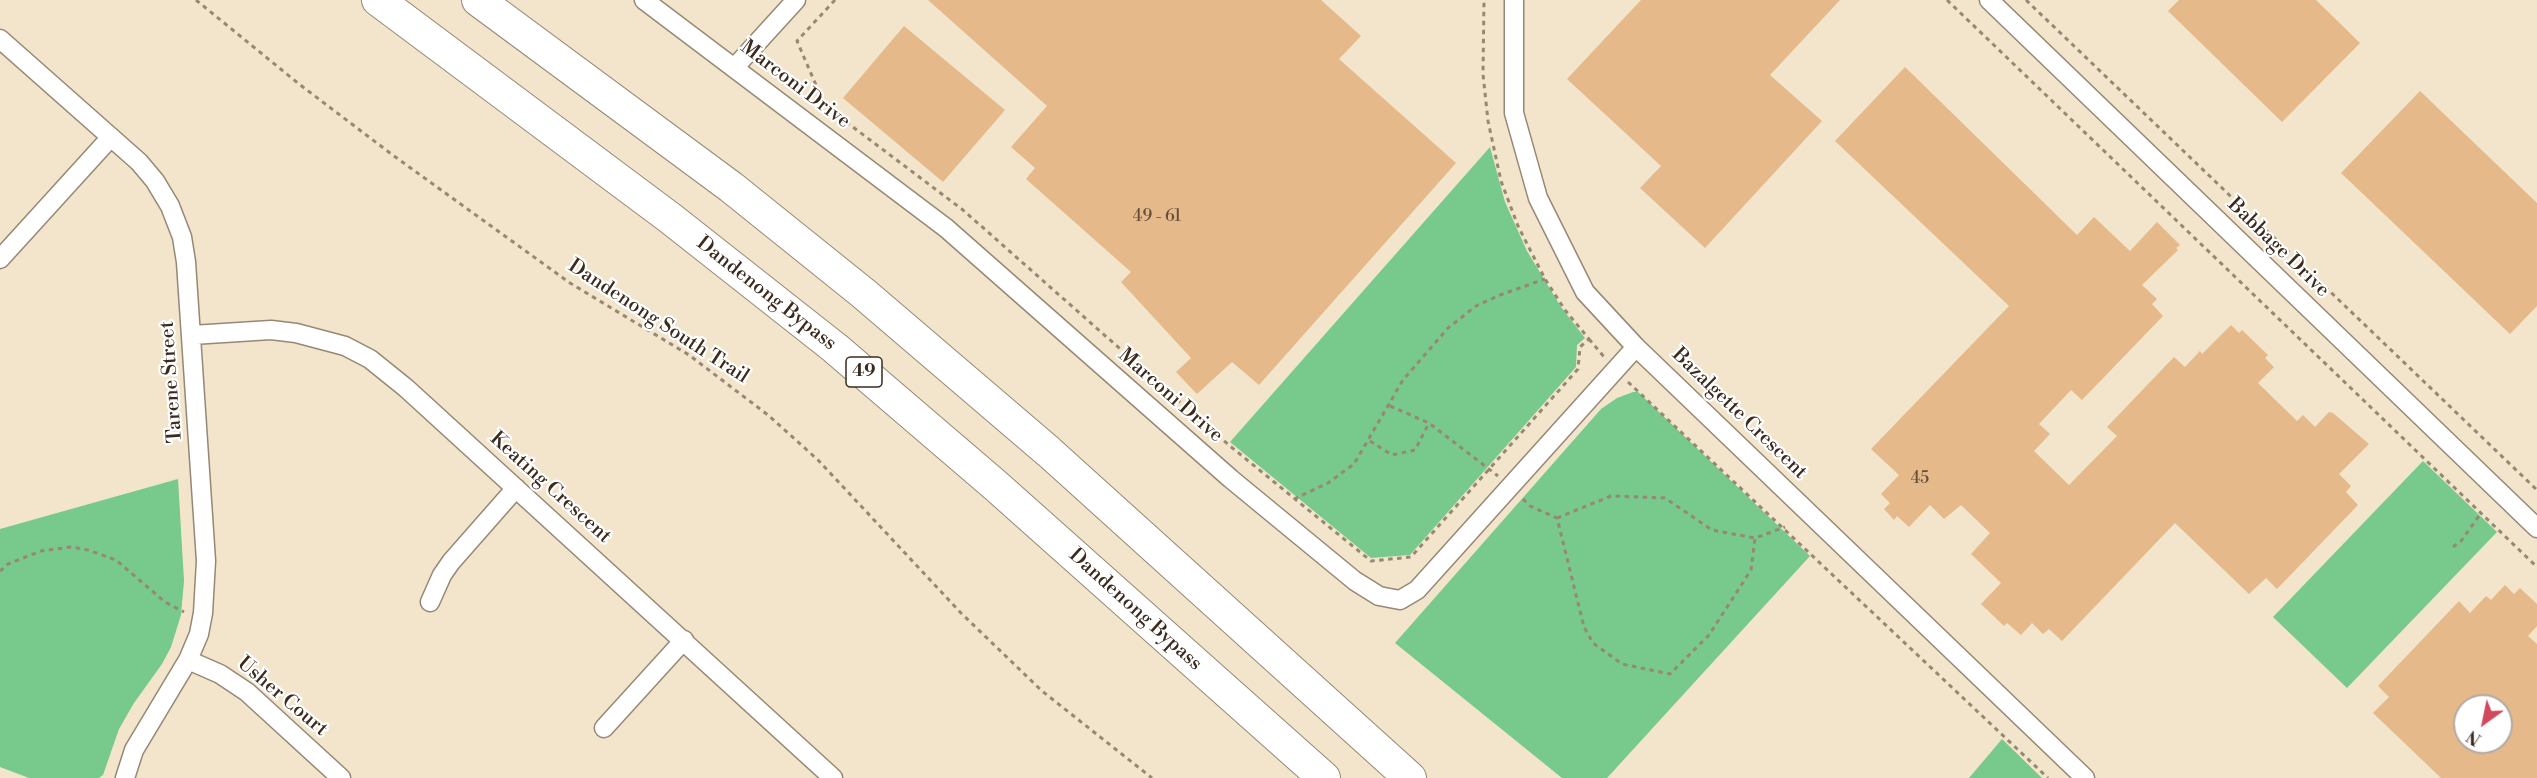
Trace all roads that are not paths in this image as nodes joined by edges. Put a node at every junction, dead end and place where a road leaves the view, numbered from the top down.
1 (378, 0) edge
2 (478, 0) edge
3 (644, 0) edge
4 (796, 0) edge
5 (1514, 0) edge
6 (1989, 0) edge
7 (0, 39) edge
8 (735, 67) junction
9 (111, 137) junction
10 (0, 259) edge
11 (192, 336) junction
12 (1636, 347) junction
13 (516, 488) junction
14 (2537, 528) edge
15 (430, 602) dead end
16 (684, 640) junction
17 (188, 660) junction
18 (604, 729) dead end
19 (125, 778) edge
20 (341, 778) edge
21 (833, 778) edge
22 (1324, 778) edge
23 (1410, 778) edge
24 (2085, 778) edge

1 - 22 highway, Dandenong Bypass / 49
2 - 23 highway
3 - 8 street, Marconi Drive
4 - 8 street
5 - 12 street, Bazalgette Crescent
6 - 14 street, Babbage Drive
7 - 9 street, Tarene Street
8 - 12 street, Marconi Drive
9 - 10 street
9 - 11 street, Tarene Street
11 - 13 street, Keating Crescent
11 - 17 street, Tarene Street
12 - 24 street, Bazalgette Crescent
13 - 15 street
13 - 16 street, Keating Crescent
16 - 18 street
16 - 21 street, Keating Crescent
17 - 19 street, Tarene Street
17 - 20 street, Usher Court

